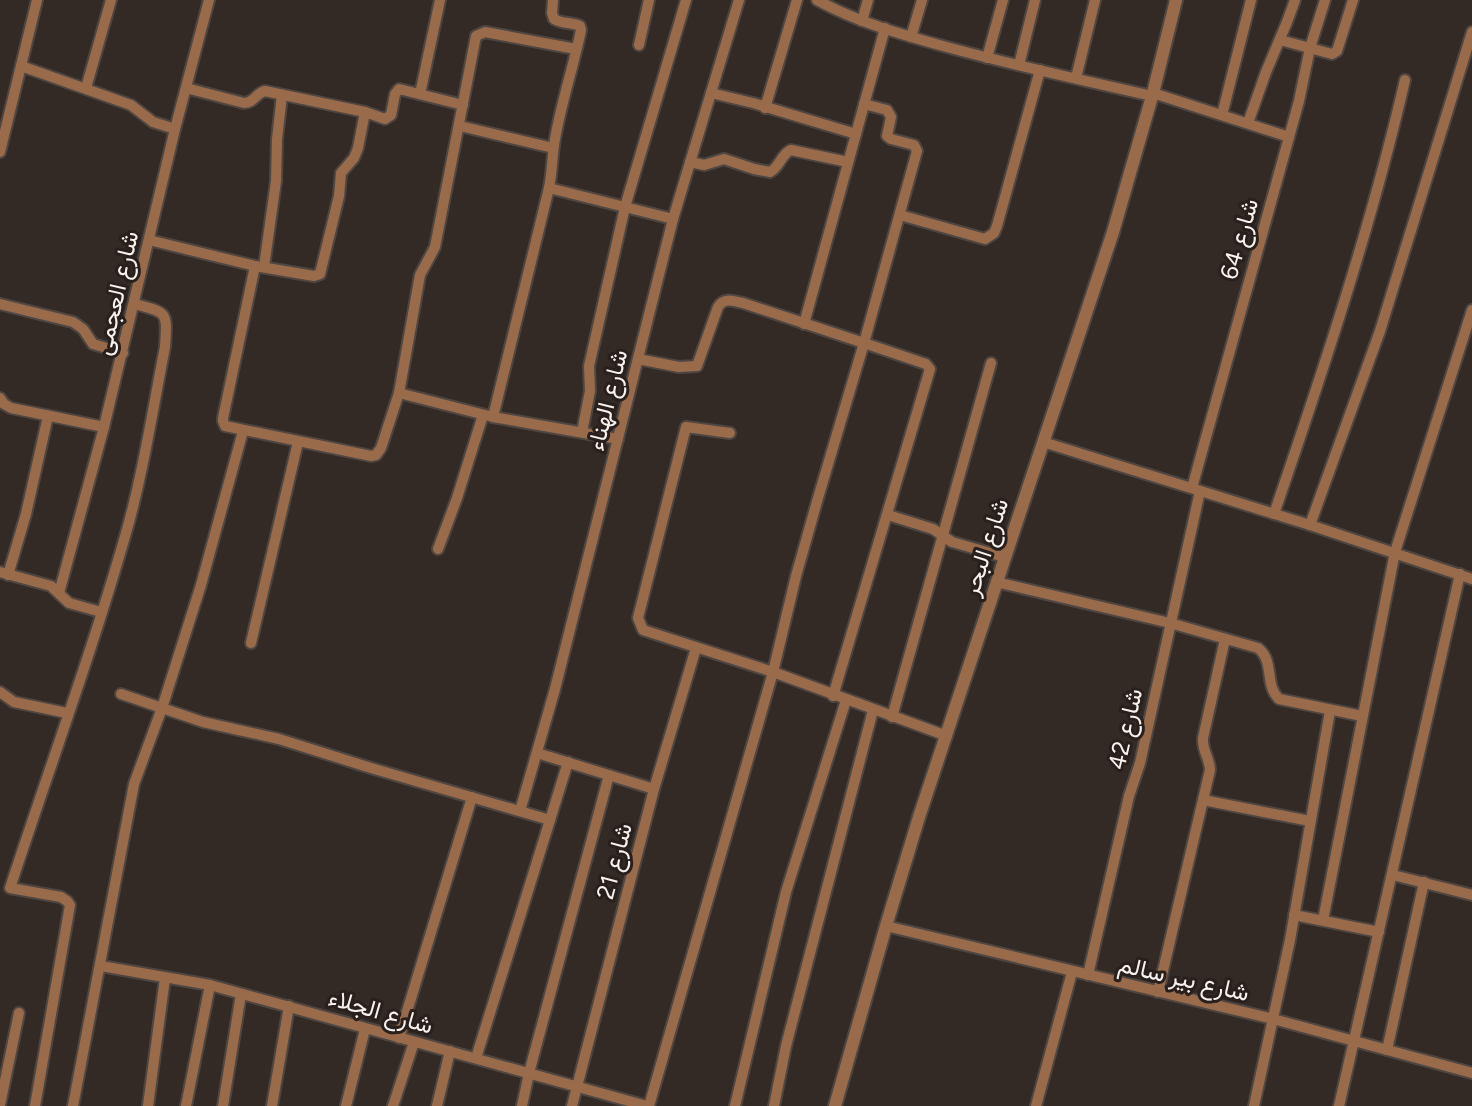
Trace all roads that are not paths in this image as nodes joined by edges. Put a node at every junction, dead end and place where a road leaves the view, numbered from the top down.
1 (37, 0) edge
2 (111, 0) edge
3 (209, 0) edge
4 (440, 0) edge
5 (553, 0) edge
6 (649, 0) edge
7 (686, 0) edge
8 (739, 0) edge
9 (797, 0) edge
10 (817, 0) edge
11 (868, 0) edge
12 (922, 0) edge
13 (1003, 0) edge
14 (1035, 0) edge
15 (1095, 0) edge
16 (1176, 0) edge
17 (1251, 0) edge
18 (1295, 0) edge
19 (1325, 0) edge
20 (1353, 0) edge
21 (862, 21) junction
22 (885, 28) junction
23 (1472, 32) edge
24 (911, 37) junction
25 (1280, 40) junction
26 (639, 45) dead end
27 (1310, 48) junction
28 (576, 49) junction
29 (987, 58) junction
30 (1019, 65) junction
31 (21, 66) junction
32 (1040, 70) junction
33 (1076, 78) junction
34 (1405, 80) dead end
35 (86, 88) junction
36 (186, 88) junction
37 (711, 93) junction
38 (420, 94) junction
39 (1152, 94) junction
40 (282, 95) junction
41 (864, 104) junction
42 (463, 105) junction
43 (765, 108) junction
44 (365, 112) junction
45 (1222, 115) junction
46 (1248, 123) junction
47 (460, 126) junction
48 (175, 129) junction
49 (856, 134) junction
50 (1289, 137) junction
51 (553, 148) junction
52 (0, 152) edge
53 (690, 162) junction
54 (848, 162) junction
55 (549, 188) junction
56 (625, 207) junction
57 (900, 215) junction
58 (673, 219) junction
59 (149, 240) junction
60 (260, 267) junction
61 (0, 304) edge
62 (135, 304) junction
63 (1472, 310) edge
64 (804, 324) junction
65 (864, 343) junction
66 (123, 353) junction
67 (638, 359) junction
68 (991, 363) dead end
69 (399, 393) junction
70 (1, 402) edge
71 (48, 416) junction
72 (488, 416) junction
73 (104, 427) junction
74 (243, 431) junction
75 (582, 432) junction
76 (730, 433) dead end
77 (618, 439) junction
78 (298, 442) junction
79 (1043, 442) junction
80 (1196, 490) junction
81 (1274, 514) junction
82 (888, 515) junction
83 (1310, 525) junction
84 (942, 536) junction
85 (438, 549) dead end
86 (1395, 552) junction
87 (1004, 557) junction
88 (4, 573) edge
89 (1460, 574) junction
90 (1472, 579) edge
91 (996, 582) junction
92 (59, 593) junction
93 (101, 612) junction
94 (1170, 623) junction
95 (1225, 639) junction
96 (251, 643) dead end
97 (696, 648) junction
98 (773, 672) junction
99 (0, 692) edge
100 (121, 694) dead end
101 (833, 696) junction
102 (846, 700) junction
103 (162, 708) junction
104 (873, 710) junction
105 (1330, 711) junction
106 (67, 713) junction
107 (1362, 716) junction
108 (892, 717) junction
109 (947, 736) junction
110 (537, 753) junction
111 (568, 762) junction
112 (609, 775) junction
113 (654, 789) junction
114 (472, 797) junction
115 (1203, 800) junction
116 (520, 811) junction
117 (550, 820) junction
118 (1310, 821) junction
119 (1393, 875) junction
120 (1424, 882) junction
121 (5, 886) edge
122 (1472, 895) edge
123 (1294, 915) junction
124 (1323, 920) junction
125 (886, 926) junction
126 (1379, 932) junction
127 (101, 966) junction
128 (1072, 972) junction
129 (1088, 975) junction
130 (165, 978) junction
131 (210, 985) junction
132 (1158, 992) junction
133 (241, 994) junction
134 (289, 1006) junction
135 (19, 1013) dead end
136 (1273, 1019) junction
137 (365, 1029) junction
138 (399, 1038) junction
139 (1354, 1041) junction
140 (414, 1042) junction
141 (1387, 1050) junction
142 (450, 1051) junction
143 (476, 1058) junction
144 (529, 1073) junction
145 (1472, 1073) edge
146 (576, 1087) junction
147 (616, 1102) edge
148 (0, 1105) edge
149 (35, 1106) edge
150 (73, 1106) edge
151 (148, 1106) edge
152 (186, 1106) edge
153 (223, 1106) edge
154 (272, 1106) edge
155 (346, 1106) edge
156 (393, 1106) edge
157 (437, 1106) edge
158 (522, 1106) edge
159 (572, 1106) edge
160 (648, 1106) edge
161 (735, 1106) edge
162 (774, 1106) edge
163 (835, 1106) edge
164 (1036, 1106) edge
165 (1254, 1106) edge
166 (1339, 1106) edge

1 - 31 street
2 - 35 street
3 - 36 street, شارع العجمى
4 - 38 street
5 - 28 street
6 - 26 street
7 - 56 street
8 - 37 street, شارع الهناء
9 - 43 street
10 - 21 street
11 - 21 street
12 - 24 street
13 - 29 street
14 - 30 street
15 - 33 street
16 - 39 street, شارع البحر
17 - 45 street
18 - 25 street
19 - 27 street, شارع 64
20 - 27 street
21 - 22 street
22 - 24 street
22 - 41 street
23 - 83 street
24 - 29 street
25 - 27 street
25 - 46 street
27 - 50 street, شارع 64
28 - 42 street
28 - 51 street
29 - 30 street
30 - 32 street
31 - 35 street
31 - 52 street
32 - 33 street
32 - 57 street
33 - 39 street
34 - 81 street
35 - 48 street
36 - 40 street
36 - 48 street, شارع العجمى
37 - 43 street
37 - 53 street, شارع الهناء
38 - 42 street
38 - 44 street
39 - 45 street
39 - 79 street, شارع البحر
40 - 44 street
40 - 60 street
41 - 49 street
41 - 57 street
42 - 47 street
43 - 49 street
44 - 60 street
45 - 46 street
46 - 50 street
47 - 51 street
47 - 69 street
48 - 59 street, شارع العجمى
49 - 54 street
50 - 80 street, شارع 64
51 - 55 street
53 - 54 street
53 - 58 street, شارع الهناء
54 - 64 street
55 - 56 street
55 - 72 street
56 - 58 street
56 - 75 street
57 - 65 street
58 - 67 street, شارع الهناء
59 - 60 street
59 - 62 street, شارع العجمى
60 - 74 street
61 - 66 street
62 - 66 street, شارع العجمى
62 - 93 street
63 - 86 street
64 - 65 street
64 - 67 street
65 - 82 street
65 - 98 street
66 - 73 street, شارع العجمى
67 - 77 street, شارع الهناء
68 - 84 street
69 - 72 street
69 - 78 street
70 - 71 street
71 - 73 street
71 - 88 street
72 - 75 street
72 - 85 street
73 - 92 street, شارع العجمى
74 - 78 street
74 - 103 street
75 - 77 street
76 - 97 street
77 - 110 street, شارع الهناء
78 - 96 street
79 - 80 street
79 - 87 street, شارع البحر
80 - 81 street
80 - 94 street, شارع 42
81 - 83 street
82 - 84 street
82 - 101 street
83 - 86 street
84 - 87 street
84 - 108 street
86 - 89 street
86 - 107 street
87 - 91 street, شارع البحر
88 - 92 street
89 - 90 street
89 - 119 street
91 - 94 street
91 - 109 street, شارع البحر
92 - 93 street
93 - 106 street
94 - 95 street
94 - 129 street, شارع 42
95 - 105 street
95 - 115 street
97 - 98 street
97 - 113 street, شارع 21
98 - 101 street
98 - 160 street
99 - 106 street
100 - 103 street
101 - 102 street
102 - 104 street
102 - 161 street
103 - 114 street
103 - 127 street
104 - 108 street
104 - 162 street
105 - 107 street
105 - 118 street
106 - 121 street
107 - 124 street
108 - 109 street
109 - 125 street, شارع البحر
110 - 111 street
110 - 116 street, شارع الهناء
111 - 112 street
111 - 117 street
112 - 113 street
112 - 144 street
113 - 146 street, شارع 21
114 - 116 street
114 - 138 street
115 - 118 street
115 - 132 street
116 - 117 street
117 - 143 street
118 - 123 street
119 - 120 street
119 - 126 street
120 - 122 street
120 - 141 street
121 - 149 street
123 - 124 street
123 - 136 street
124 - 126 street
125 - 128 street, شارع بير سالم
125 - 163 street, شارع البحر
126 - 139 street
127 - 130 street, شارع الجلاء
127 - 150 street
128 - 129 street, شارع بير سالم
128 - 164 street
129 - 132 street, شارع بير سالم
130 - 131 street, شارع الجلاء
130 - 151 street
131 - 133 street, شارع الجلاء
131 - 152 street
132 - 136 street, شارع بير سالم
133 - 134 street, شارع الجلاء
133 - 153 street
134 - 137 street, شارع الجلاء
134 - 154 street
135 - 148 street
136 - 139 street, شارع بير سالم
136 - 165 street
137 - 138 street, شارع الجلاء
137 - 155 street
138 - 140 street, شارع الجلاء
139 - 141 street, شارع بير سالم
139 - 166 street
140 - 142 street, شارع الجلاء
140 - 156 street
141 - 145 street, شارع بير سالم
142 - 143 street, شارع الجلاء
142 - 157 street
143 - 144 street, شارع الجلاء
144 - 146 street, شارع الجلاء
144 - 158 street
146 - 147 street, شارع الجلاء
146 - 159 street, شارع 21
147 - 160 street, شارع الجلاء

